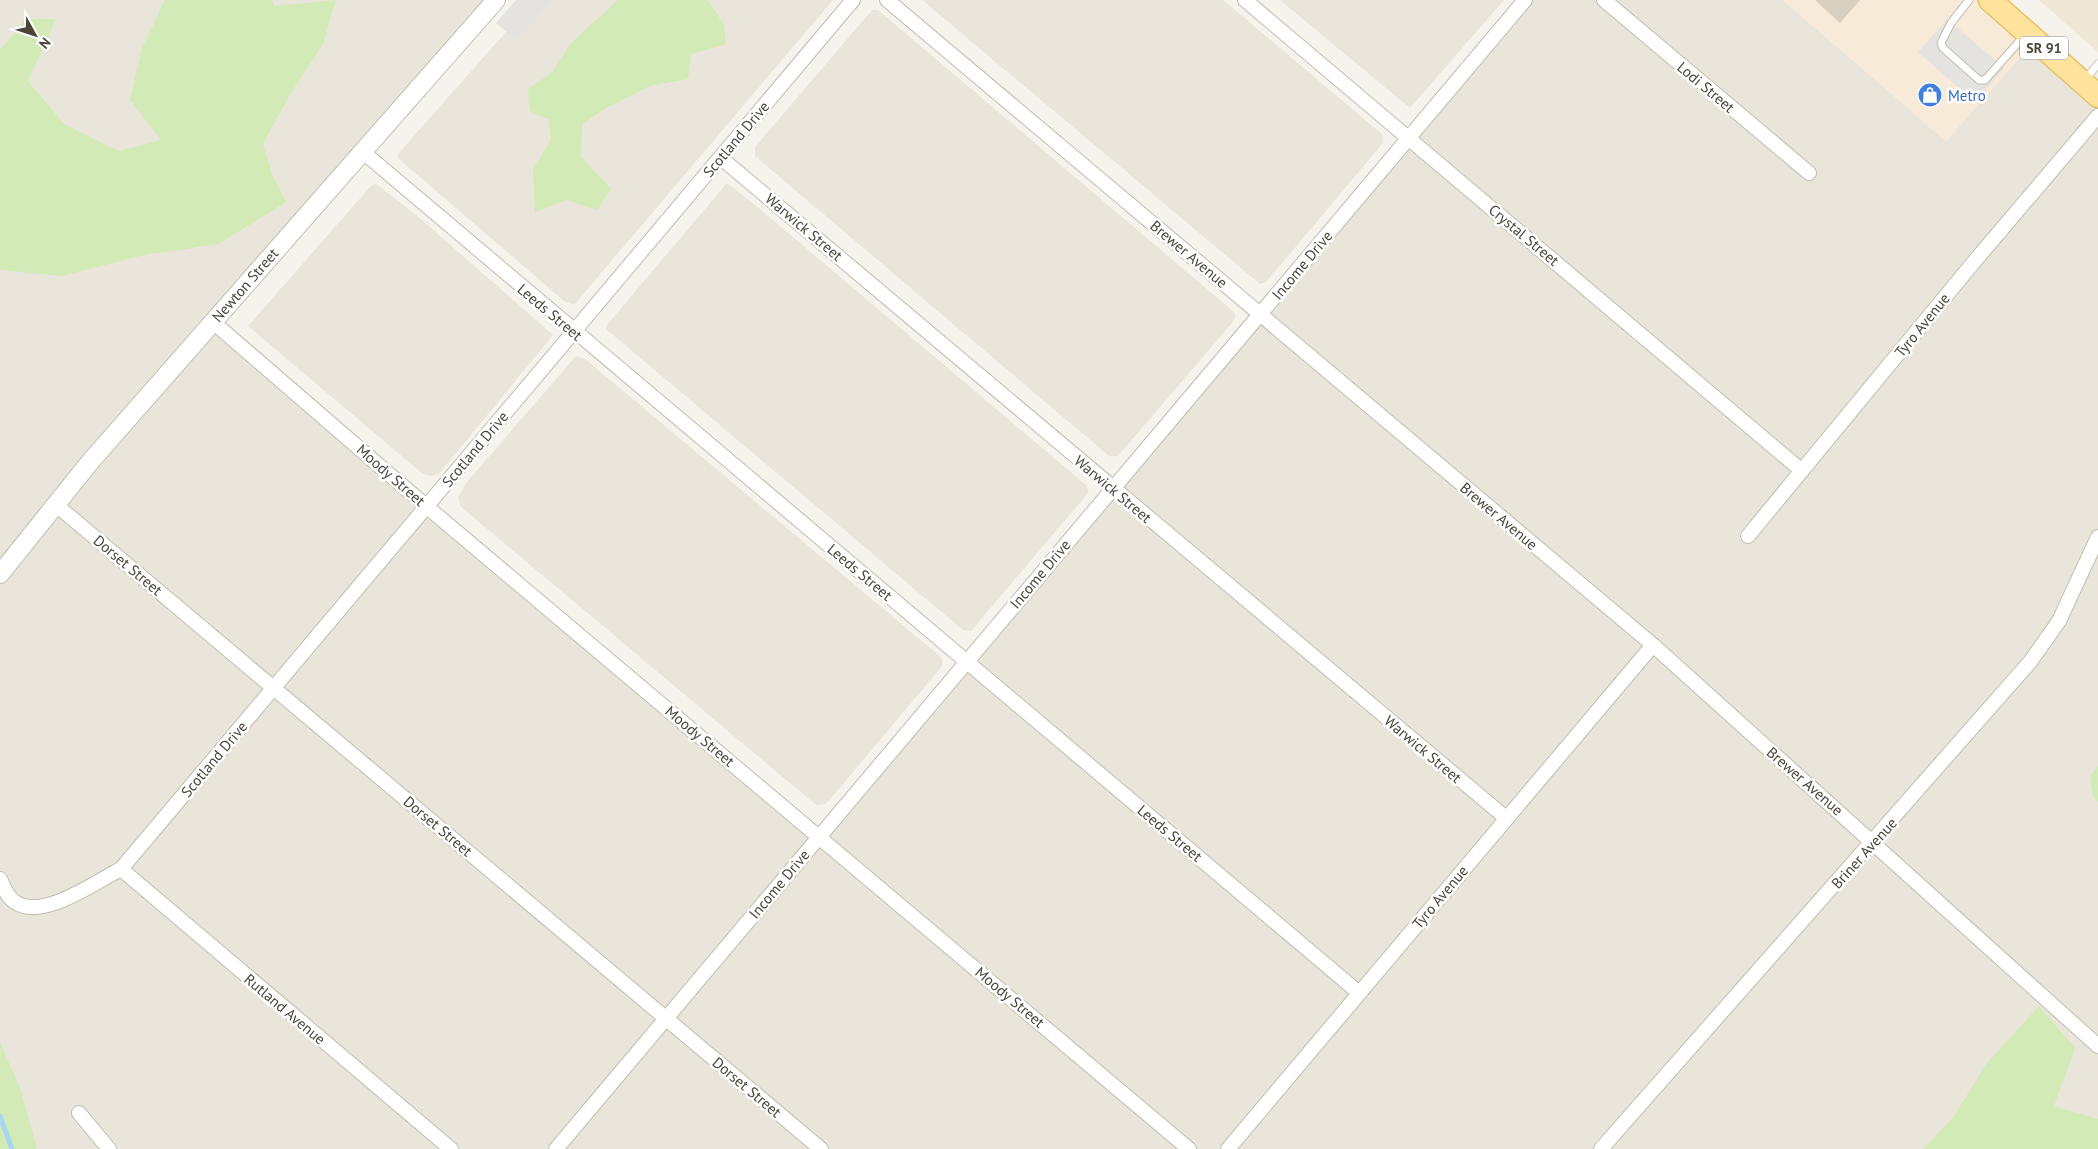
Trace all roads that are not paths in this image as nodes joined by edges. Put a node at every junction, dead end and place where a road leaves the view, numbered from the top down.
1 (496, 0) edge
2 (853, 0) edge
3 (887, 0) edge
4 (1245, 0) edge
5 (1525, 0) edge
6 (1604, 0) edge
7 (1968, 0) edge
8 (1990, 0) edge
9 (2027, 33) junction
10 (2098, 64) edge
11 (2090, 89) edge
12 (2098, 116) edge
13 (1409, 137) junction
14 (363, 152) junction
15 (721, 158) junction
16 (1809, 173) dead end
17 (1261, 314) junction
18 (213, 322) junction
19 (574, 332) junction
20 (1802, 471) junction
21 (1113, 488) junction
22 (55, 504) junction
23 (426, 506) junction
24 (1748, 536) dead end
25 (2098, 537) edge
26 (0, 574) edge
27 (1653, 645) junction
28 (967, 662) junction
29 (273, 688) junction
30 (1506, 818) junction
31 (819, 835) junction
32 (1874, 842) junction
33 (120, 869) junction
34 (0, 879) edge
35 (1358, 992) junction
36 (666, 1018) junction
37 (2098, 1046) edge
38 (79, 1113) dead end
39 (110, 1149) edge
40 (450, 1149) edge
41 (556, 1149) edge
42 (820, 1149) edge
43 (1189, 1149) edge
44 (1228, 1149) edge
45 (1601, 1149) edge

1 - 14 street, Newton Street
2 - 15 street, Scotland Drive
3 - 17 street, Brewer Avenue
4 - 13 street, Crystal Street
5 - 13 street, Income Drive
6 - 16 street, Lodi Street
7 - 9 lane
8 - 9 main road, SR 91
9 - 11 main road, SR 91
10 - 11 lane
12 - 20 street, Tyro Avenue
13 - 17 street, Income Drive
13 - 20 street, Crystal Street
14 - 18 street, Newton Street
14 - 19 street, Leeds Street
15 - 19 street, Scotland Drive
15 - 21 street, Warwick Street
17 - 21 street, Income Drive
17 - 27 street, Brewer Avenue
18 - 22 street, Newton Street
18 - 23 street, Moody Street
19 - 23 street, Scotland Drive
19 - 28 street, Leeds Street
20 - 24 street, Tyro Avenue
21 - 28 street, Income Drive
21 - 30 street, Warwick Street
22 - 26 street, Newton Street
22 - 29 street, Dorset Street
23 - 29 street, Scotland Drive
23 - 31 street, Moody Street
25 - 32 street, Briner Avenue
27 - 30 street, Tyro Avenue
27 - 32 street, Brewer Avenue
28 - 31 street, Income Drive
28 - 35 street, Leeds Street
29 - 33 street, Scotland Drive
29 - 36 street, Dorset Street
30 - 35 street, Tyro Avenue
31 - 36 street, Income Drive
31 - 43 street, Moody Street
32 - 37 street, Brewer Avenue
32 - 45 street, Briner Avenue
33 - 34 street, Scotland Drive
33 - 40 street, Rutland Avenue
35 - 44 street, Tyro Avenue
36 - 41 street, Income Drive
36 - 42 street, Dorset Street
38 - 39 street

